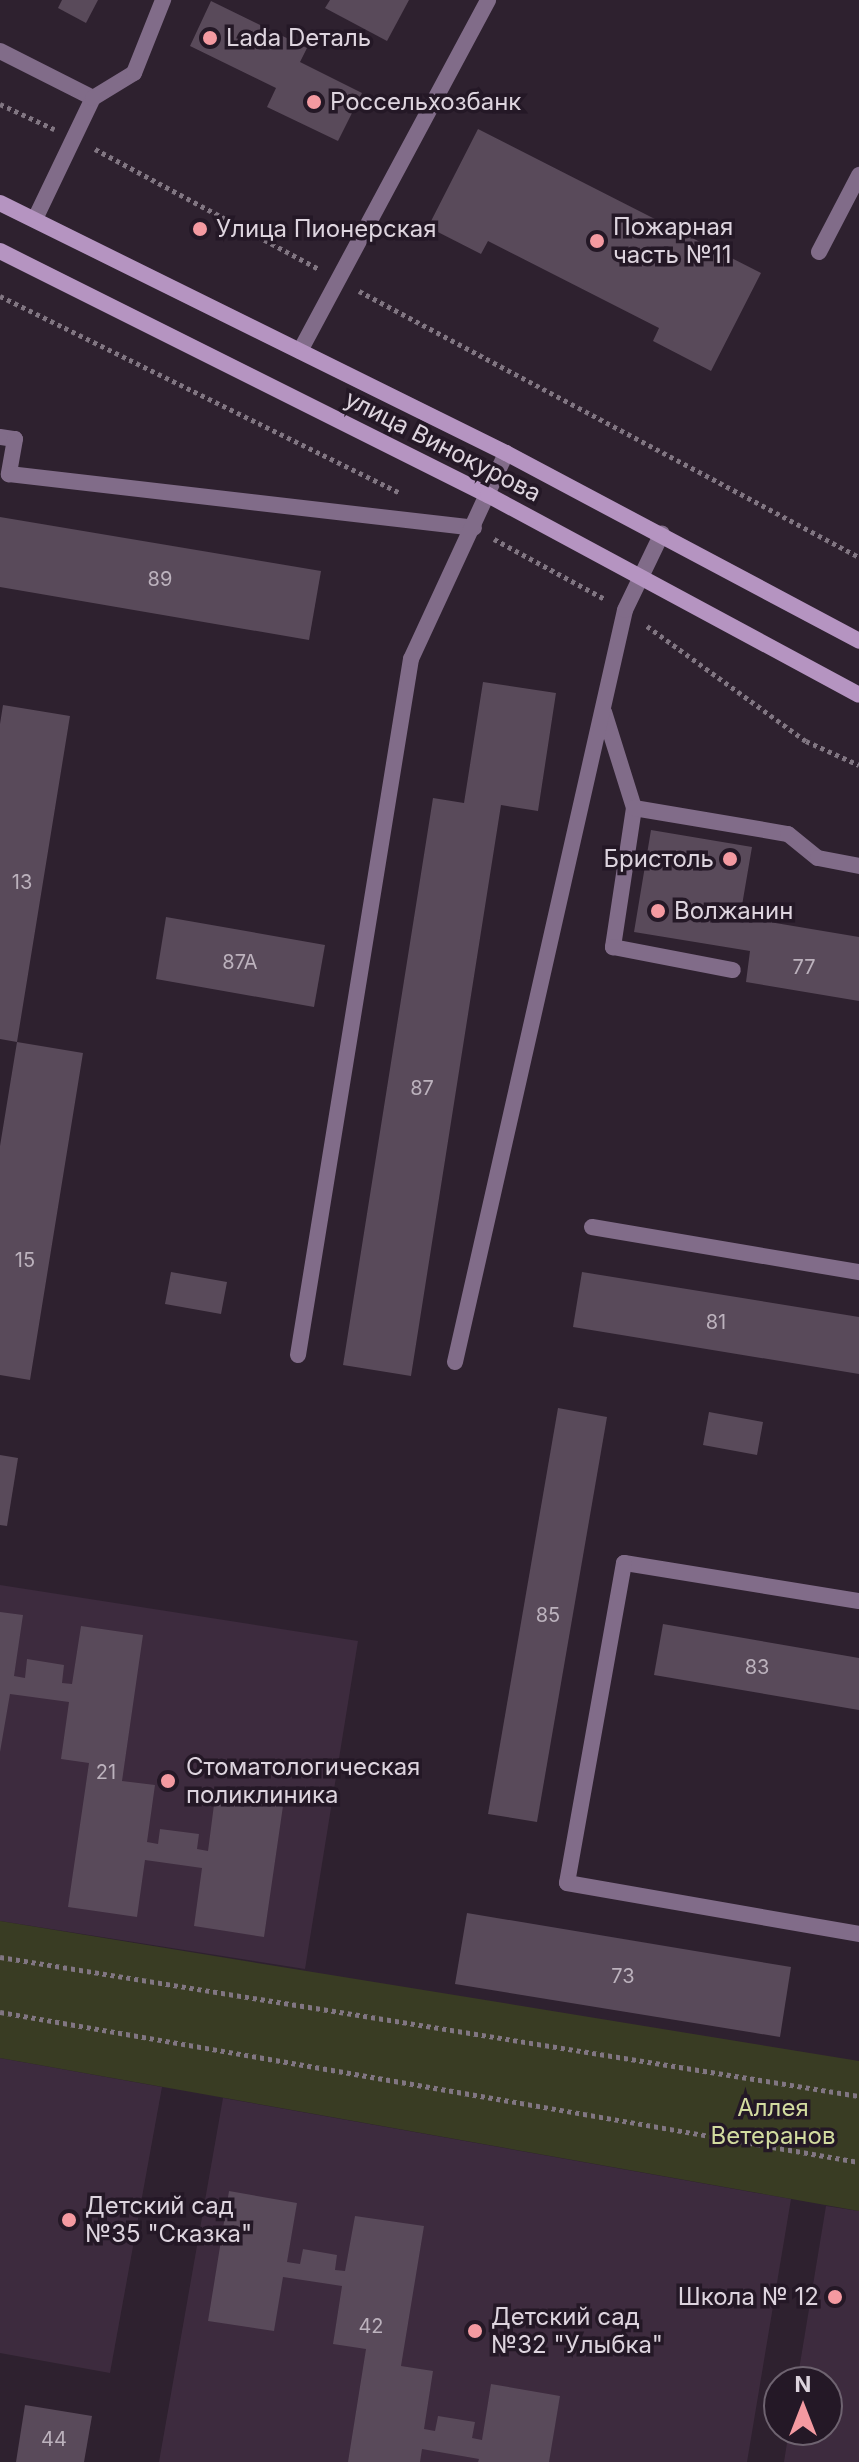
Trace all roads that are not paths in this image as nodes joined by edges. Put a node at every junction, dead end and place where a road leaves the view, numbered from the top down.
1 (163, 0) edge
2 (488, 0) edge
3 (0, 51) edge
4 (93, 98) junction
5 (859, 175) edge
6 (0, 203) edge
7 (35, 219) junction
8 (0, 251) edge
9 (819, 252) dead end
10 (300, 351) junction
11 (0, 437) edge
12 (506, 453) junction
13 (488, 495) junction
14 (474, 528) junction
15 (662, 533) junction
16 (642, 576) junction
17 (859, 641) edge
18 (859, 695) edge
19 (604, 711) junction
20 (634, 808) junction
21 (859, 866) edge
22 (733, 970) dead end
23 (592, 1227) dead end
24 (859, 1272) edge
25 (298, 1355) dead end
26 (455, 1362) dead end
27 (859, 1601) edge
28 (859, 1934) edge

1 - 4 lane
2 - 10 lane
3 - 4 lane
4 - 7 lane
5 - 9 lane
6 - 7 main road, улица Винокурова
7 - 10 main road, улица Винокурова
8 - 13 main road, улица Винокурова
10 - 12 main road, улица Винокурова
11 - 14 lane
12 - 13 lane
12 - 15 main road, улица Винокурова
13 - 14 lane
13 - 16 main road, улица Винокурова
14 - 25 lane
15 - 16 lane
15 - 17 main road, улица Винокурова
16 - 18 main road, улица Винокурова
16 - 19 lane
19 - 20 lane
19 - 26 lane
20 - 21 lane
20 - 22 lane
23 - 24 lane
27 - 28 lane

